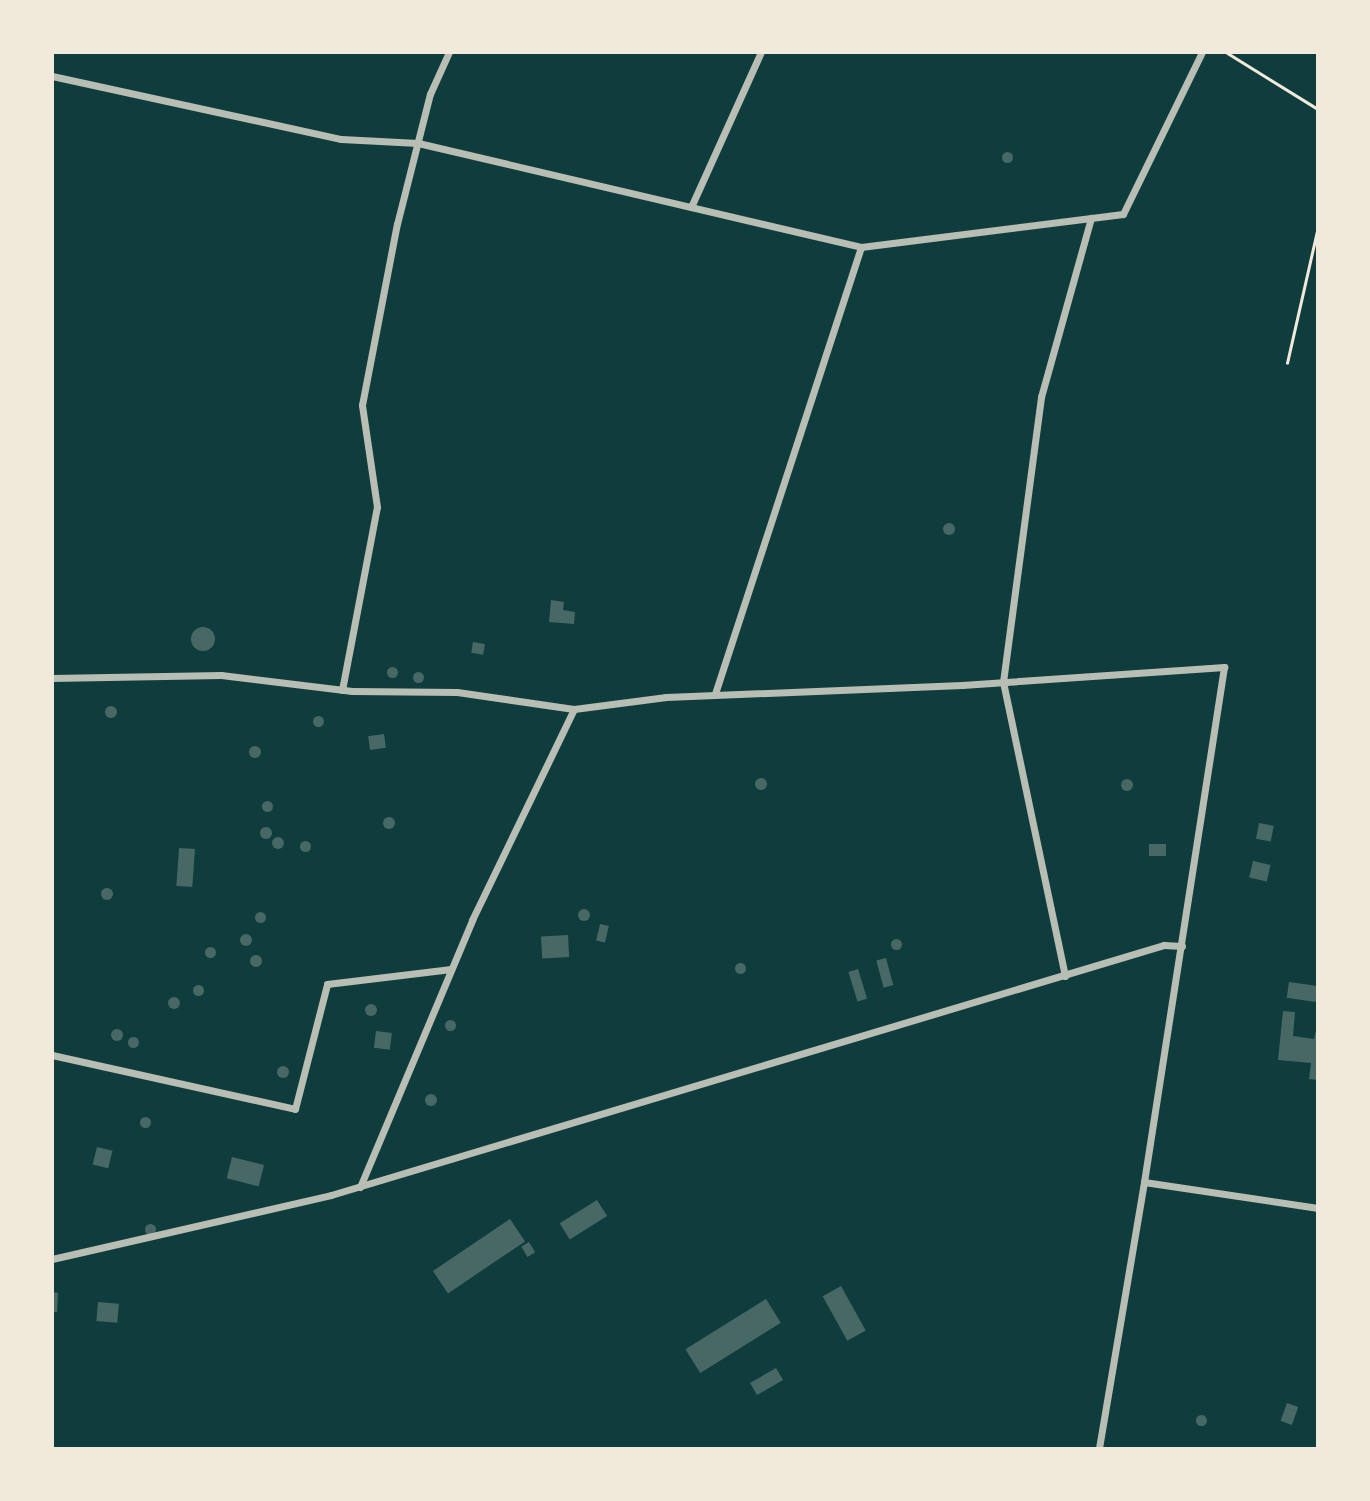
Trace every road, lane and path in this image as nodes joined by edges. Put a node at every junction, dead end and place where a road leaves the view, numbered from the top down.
1 (449, 52) edge
2 (761, 52) edge
3 (1202, 52) edge
4 (1226, 52) edge
5 (52, 76) edge
6 (1318, 109) edge
7 (418, 143) junction
8 (691, 207) junction
9 (1091, 218) junction
10 (1318, 226) edge
11 (861, 247) junction
12 (1287, 363) dead end
13 (52, 678) edge
14 (1003, 682) junction
15 (342, 690) junction
16 (715, 695) junction
17 (574, 709) junction
18 (1182, 946) junction
19 (451, 969) junction
20 (1065, 976) junction
21 (52, 1055) edge
22 (1144, 1182) junction
23 (360, 1187) junction
24 (1318, 1208) edge
25 (52, 1259) edge
26 (1099, 1448) edge

1 - 7 street
2 - 8 street
3 - 9 street
4 - 6 path
5 - 7 street
7 - 8 street
7 - 15 street
8 - 11 street
9 - 11 street
9 - 14 street
10 - 12 path
11 - 16 street
13 - 15 street
14 - 16 street
14 - 18 street
14 - 20 street
15 - 17 street
16 - 17 street
17 - 19 street
18 - 20 street
18 - 22 street
19 - 21 street
19 - 23 street
20 - 23 street
22 - 24 street
22 - 26 street
23 - 25 street

